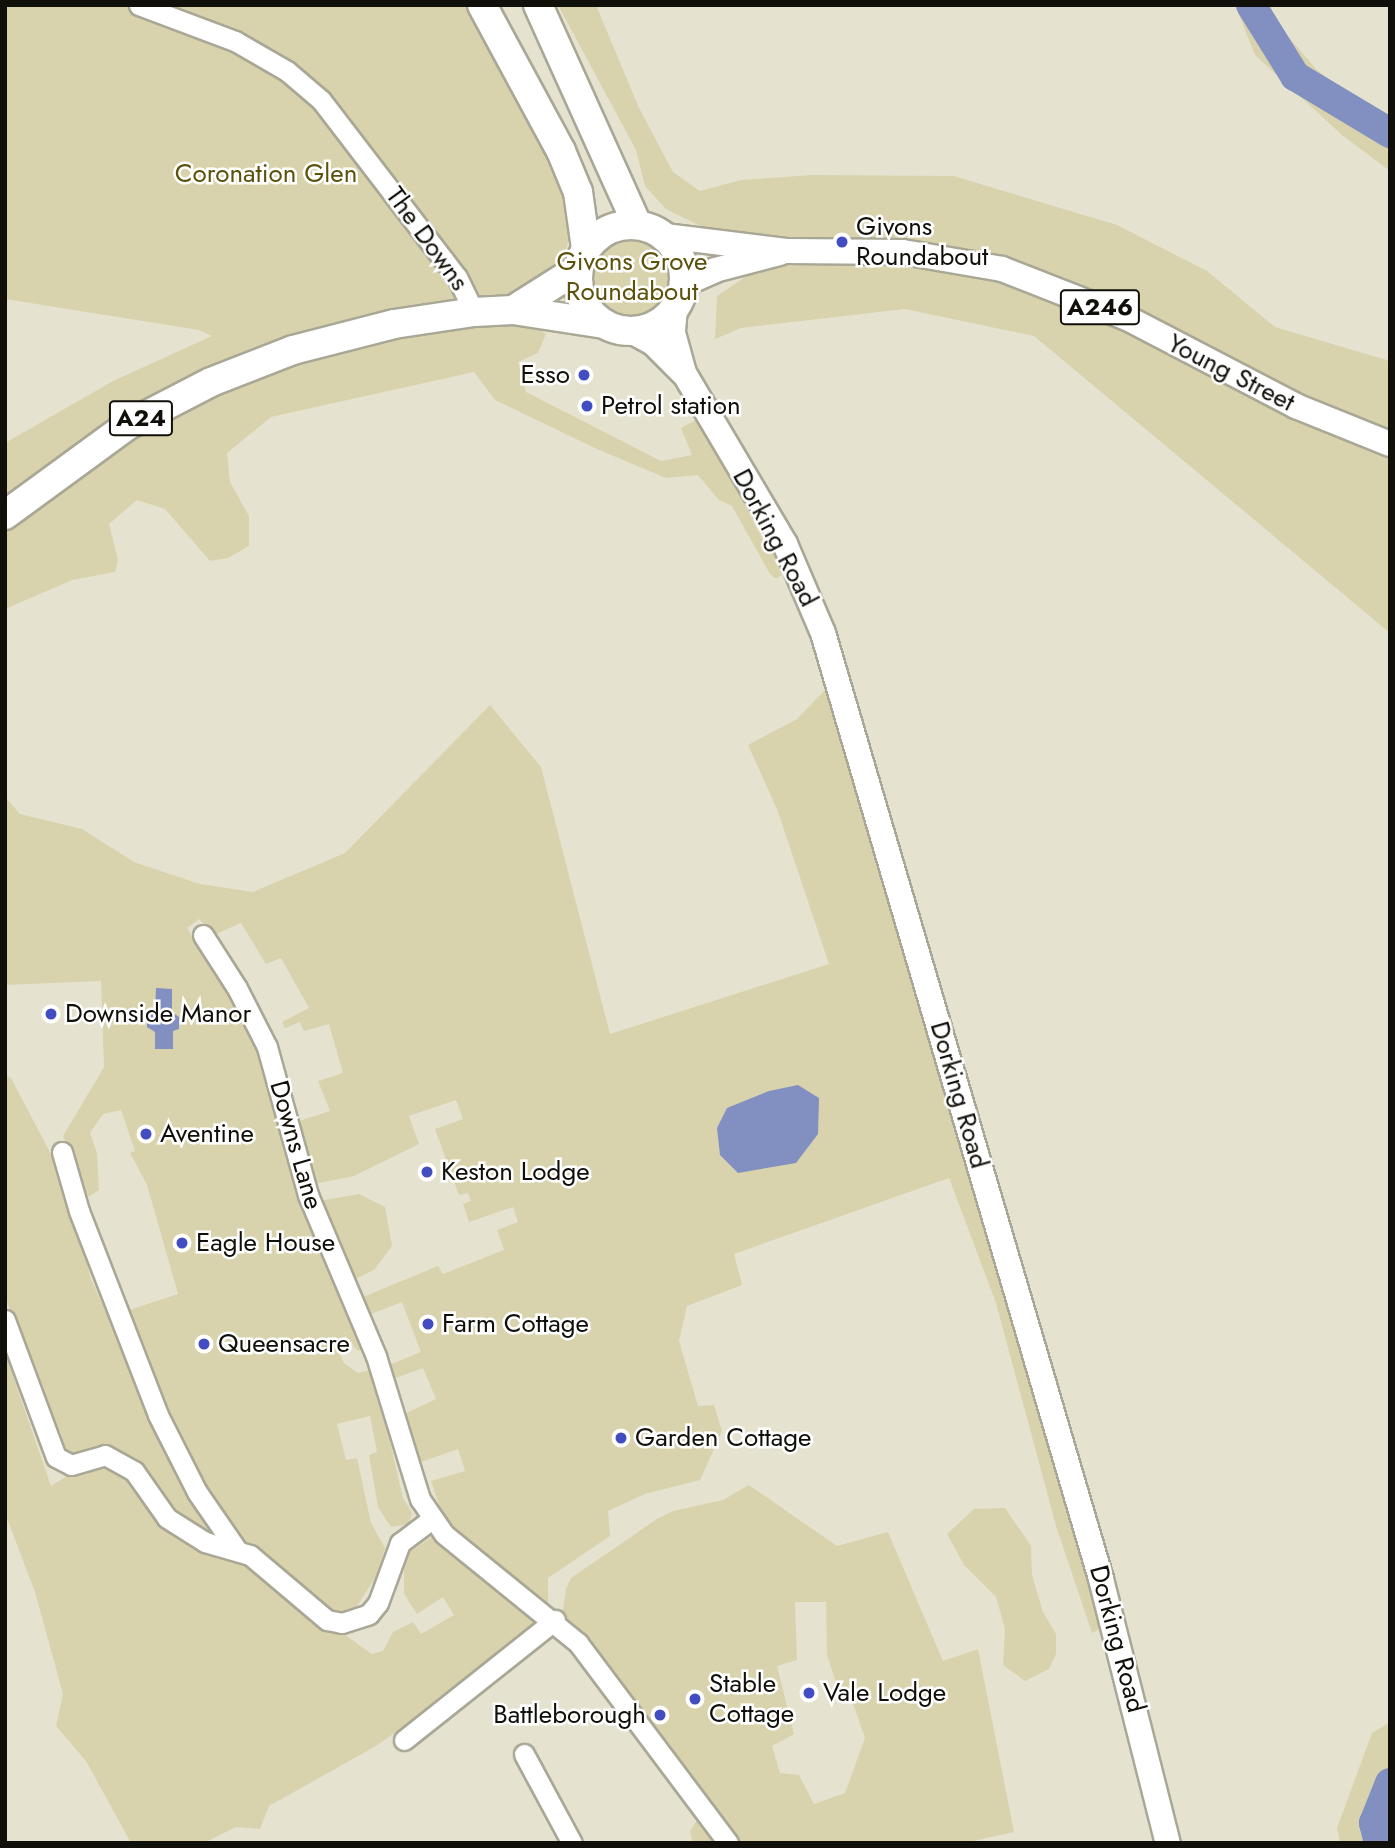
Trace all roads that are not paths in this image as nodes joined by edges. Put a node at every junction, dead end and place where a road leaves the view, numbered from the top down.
1 (139, 5) edge
2 (482, 5) edge
3 (538, 5) edge
4 (637, 224) junction
5 (665, 236) junction
6 (788, 251) junction
7 (582, 259) junction
8 (680, 296) junction
9 (513, 310) junction
10 (474, 312) junction
11 (604, 324) junction
12 (631, 331) junction
13 (684, 373) junction
14 (1390, 444) edge
15 (5, 515) edge
16 (203, 935) dead end
17 (62, 1152) dead end
18 (5, 1320) edge
19 (432, 1519) junction
20 (237, 1550) junction
21 (555, 1620) junction
22 (404, 1740) dead end
23 (524, 1754) dead end
24 (572, 1843) edge
25 (728, 1843) edge
26 (1168, 1843) edge

1 - 10 street, The Downs
2 - 7 highway
3 - 4 highway
4 - 5 highway
4 - 7 highway
5 - 6 main road, Young Street / A246
5 - 8 highway
6 - 8 main road, Young Street / A246
6 - 14 main road, Young Street / A246
7 - 9 highway, A24
7 - 11 highway
8 - 12 highway
8 - 13 main road, Dorking Road
9 - 10 highway, A24
9 - 11 highway, A24
10 - 15 highway, A24
11 - 12 highway
12 - 13 main road, Dorking Road
13 - 26 main road, Dorking Road
16 - 19 street, Downs Lane
17 - 20 street
18 - 20 street
19 - 20 street
19 - 21 street, Downs Lane
21 - 22 street
21 - 25 street, Downs Lane
23 - 24 street

